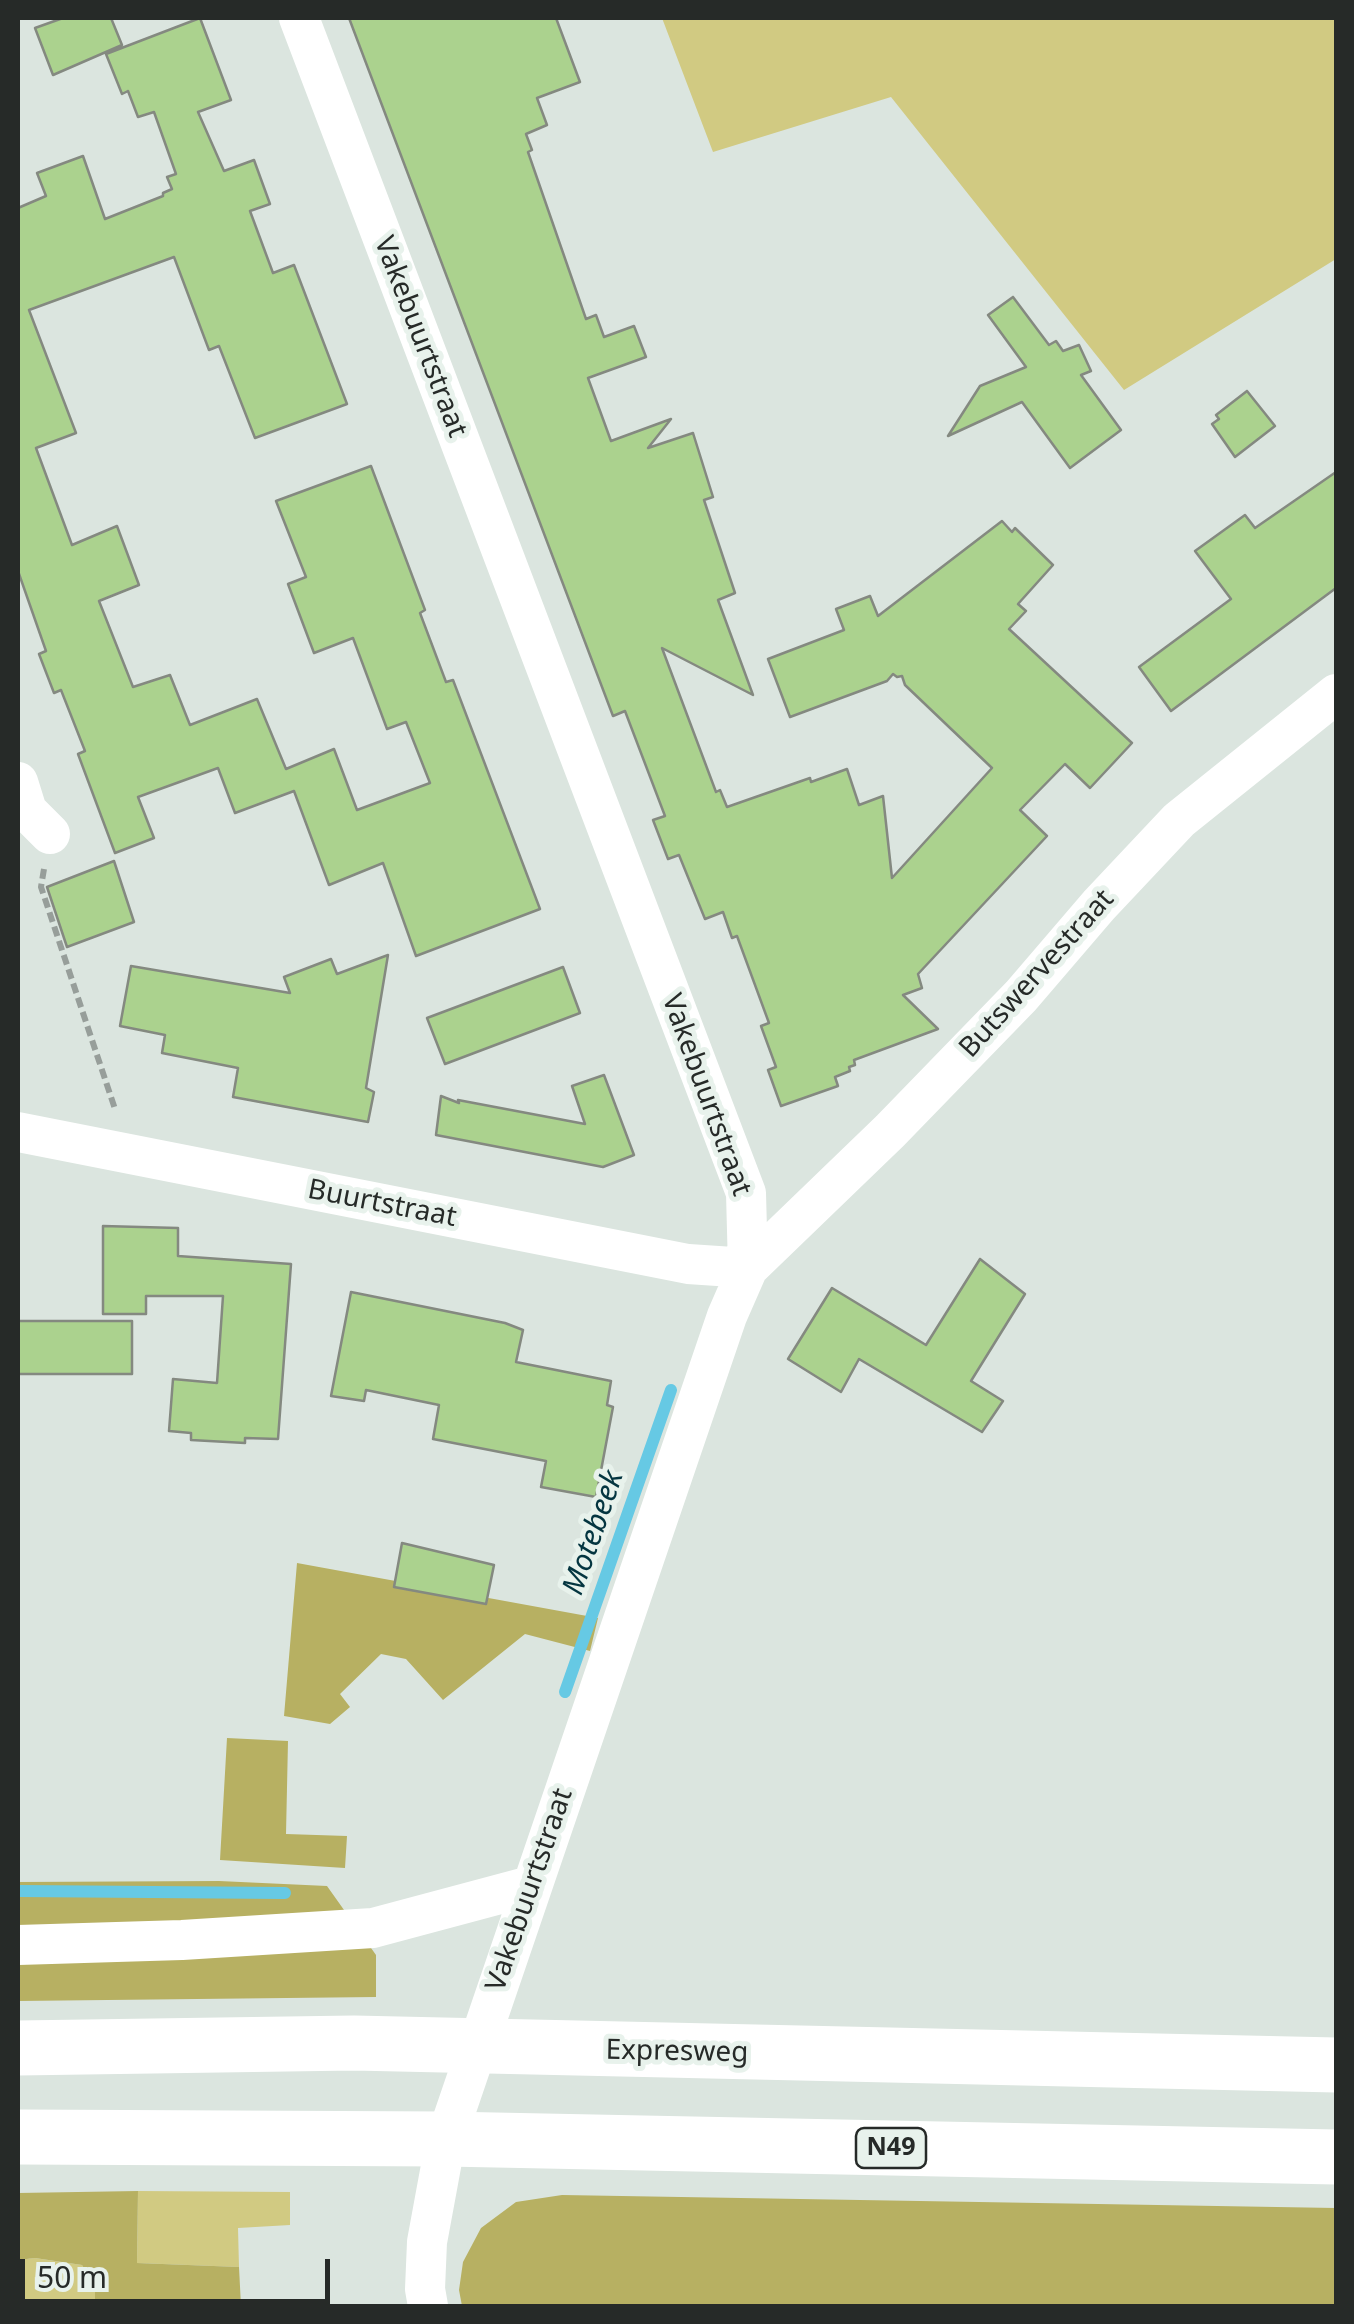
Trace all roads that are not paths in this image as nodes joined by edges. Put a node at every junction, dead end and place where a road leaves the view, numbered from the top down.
1 (299, 18) edge
2 (1336, 694) edge
3 (18, 782) edge
4 (50, 834) road end
5 (18, 1132) edge
6 (748, 1268) junction
7 (530, 1886) junction
8 (18, 1945) edge
9 (18, 2048) edge
10 (478, 2048) junction
11 (1336, 2065) edge
12 (18, 2137) edge
13 (446, 2139) junction
14 (1336, 2157) edge
15 (428, 2306) edge

1 - 6 street, Vakebuurtstraat
2 - 6 street, Butswervestraat
3 - 4 street
5 - 6 street, Buurtstraat
6 - 7 street, Vakebuurtstraat
7 - 8 street
7 - 10 street, Vakebuurtstraat
9 - 10 highway, Expresweg
10 - 11 highway, Expresweg
10 - 13 street, Vakebuurtstraat
12 - 13 highway, N49
13 - 14 highway, N49
13 - 15 street, Vakebuurtstraat

